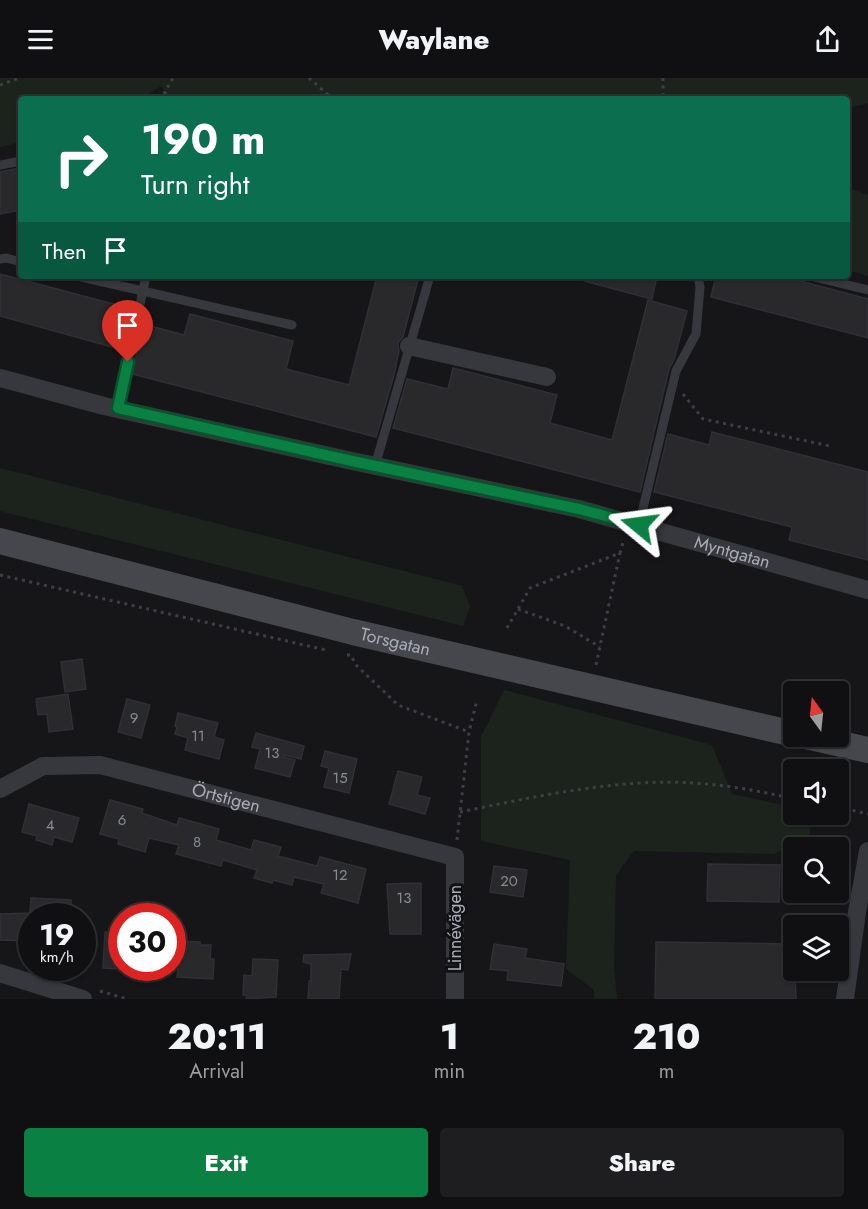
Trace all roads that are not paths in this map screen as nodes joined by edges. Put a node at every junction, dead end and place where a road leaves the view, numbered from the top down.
1 (18, 161) edge
2 (0, 165) edge
3 (0, 259) edge
4 (18, 261) edge
5 (89, 279) edge
6 (145, 279) edge
7 (429, 279) edge
8 (699, 279) edge
9 (822, 279) edge
10 (868, 290) edge
11 (143, 292) junction
12 (292, 325) dead end
13 (410, 346) junction
14 (547, 377) dead end
15 (0, 378) edge
16 (118, 408) junction
17 (375, 466) junction
18 (633, 524) junction
19 (0, 541) edge
20 (868, 590) edge
21 (783, 731) edge
22 (849, 746) edge
23 (868, 750) edge
24 (0, 789) edge
25 (868, 851) edge
26 (455, 857) joint
27 (0, 973) edge
28 (83, 999) edge
29 (454, 999) edge
30 (846, 999) edge

1 - 2 lane
3 - 4 lane
5 - 11 lane
6 - 11 lane
7 - 13 lane
8 - 18 lane
9 - 10 lane
11 - 12 lane
11 - 16 lane
13 - 14 street
13 - 17 lane
15 - 16 street, Myntgatan
16 - 17 street, Myntgatan
17 - 18 street, Myntgatan
18 - 20 street, Myntgatan
19 - 21 main road, Torsgatan
22 - 23 main road
24 - 26 street, Örtstigen
25 - 30 street
26 - 29 street, Linnévägen
27 - 28 street

